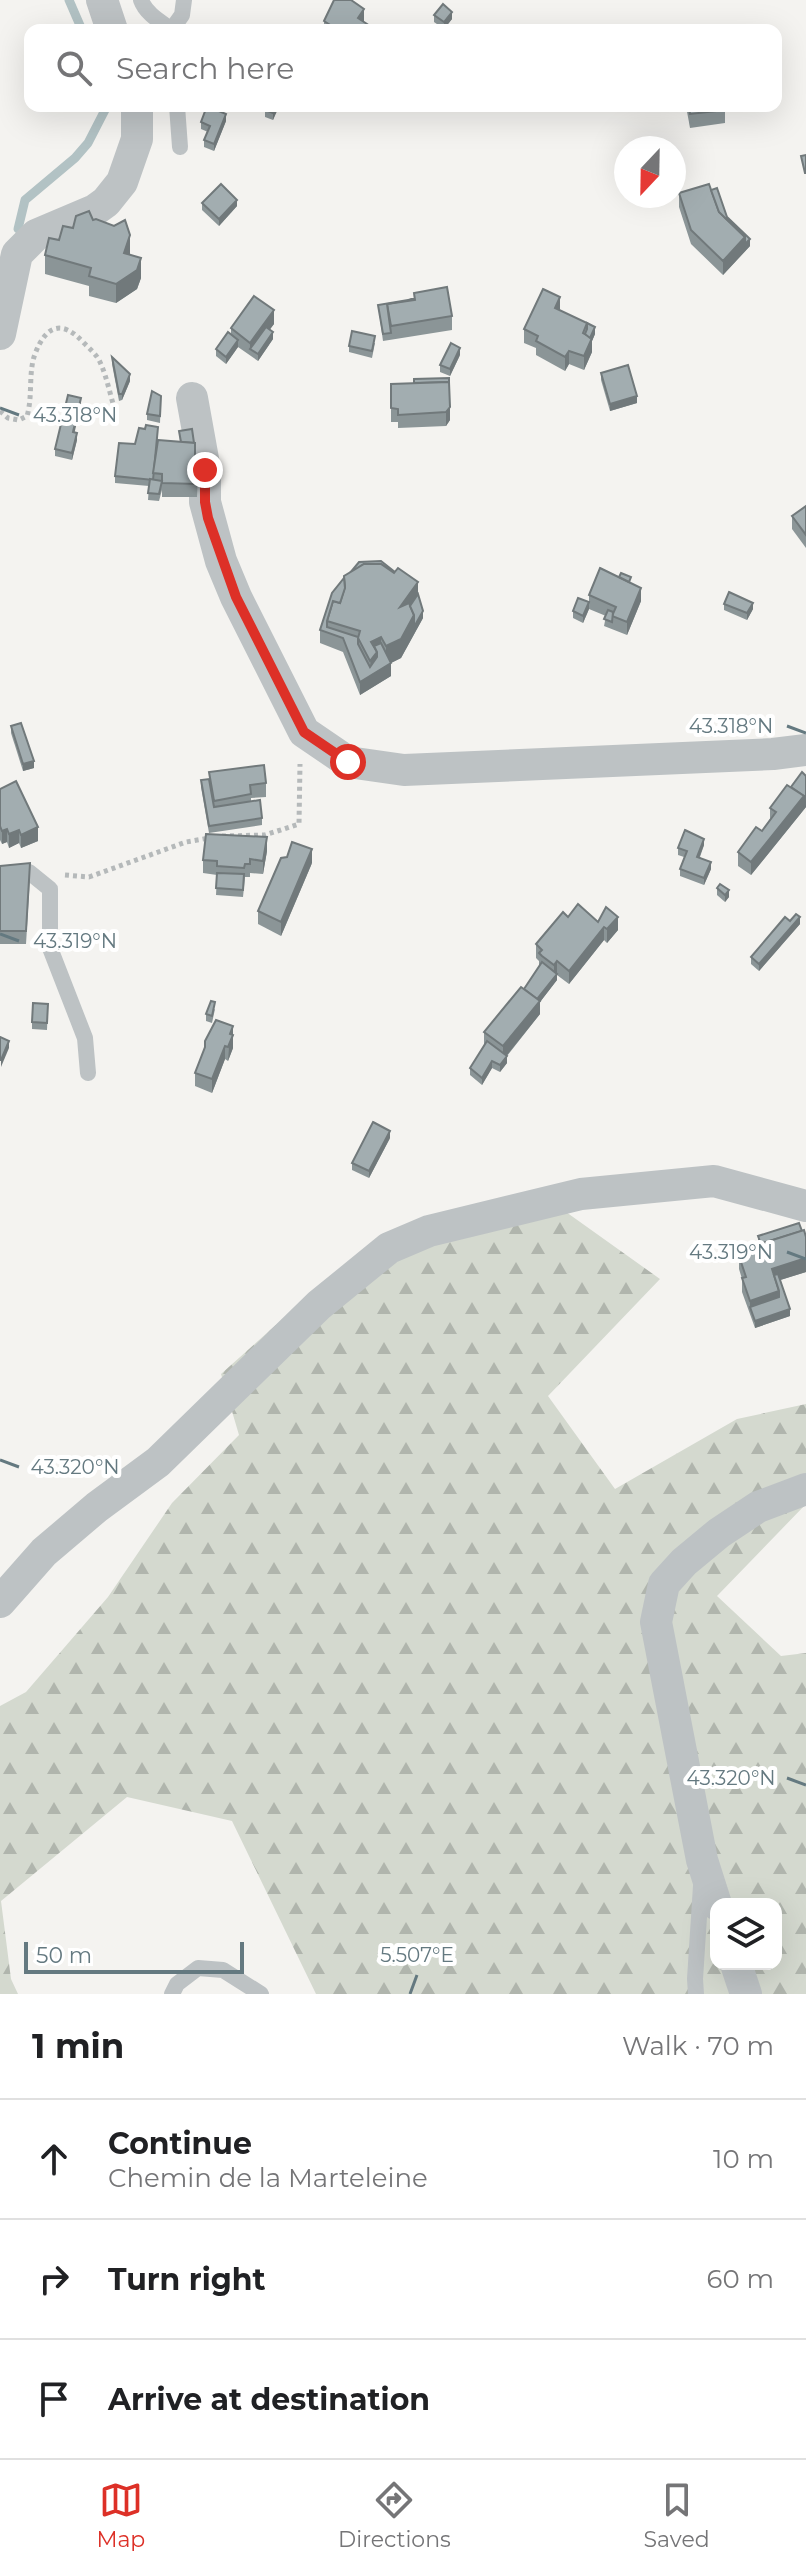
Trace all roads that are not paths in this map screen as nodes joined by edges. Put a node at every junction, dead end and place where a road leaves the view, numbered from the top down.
1 (102, 0) edge
2 (141, 0) edge
3 (184, 0) edge
4 (110, 24) edge
5 (162, 24) edge
6 (176, 24) edge
7 (137, 112) edge
8 (177, 112) edge
9 (180, 147) dead end
10 (9, 266) edge
11 (0, 334) edge
12 (192, 398) dead end
13 (806, 750) edge
14 (15, 873) edge
15 (88, 1073) dead end
16 (806, 1206) edge
17 (806, 1489) edge
18 (0, 1602) edge
19 (702, 1860) junction
20 (714, 1898) edge
21 (738, 1970) edge
22 (172, 1994) edge
23 (261, 1994) edge
24 (696, 1994) edge
25 (746, 1994) edge

1 - 4 street
2 - 5 lane
3 - 6 lane
7 - 10 street
8 - 9 lane
10 - 11 street
12 - 13 street
14 - 15 lane
16 - 18 street
17 - 19 street
19 - 20 street
19 - 24 lane
21 - 25 street
22 - 23 lane

